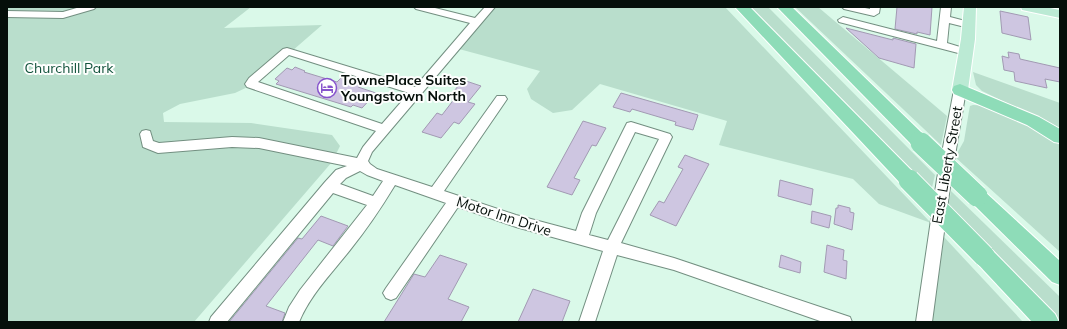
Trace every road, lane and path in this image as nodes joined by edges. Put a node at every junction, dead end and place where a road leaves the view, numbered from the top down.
1 (91, 7) edge
2 (420, 7) edge
3 (490, 7) edge
4 (733, 7) edge
5 (742, 7) edge
6 (784, 7) edge
7 (847, 7) edge
8 (875, 7) edge
9 (946, 7) edge
10 (970, 7) edge
11 (1027, 7) edge
12 (7, 14) edge
13 (1060, 14) edge
14 (945, 19) junction
15 (843, 20) dead end
16 (477, 22) junction
17 (969, 25) junction
18 (942, 45) junction
19 (966, 52) junction
20 (960, 90) junction
21 (417, 92) junction
22 (501, 98) dead end
23 (385, 130) junction
24 (146, 134) dead end
25 (1060, 137) edge
26 (877, 147) junction
27 (362, 164) junction
28 (392, 178) junction
29 (330, 186) junction
30 (435, 193) junction
31 (455, 200) junction
32 (377, 203) junction
33 (580, 239) junction
34 (612, 247) junction
35 (1060, 275) edge
36 (391, 293) dead end
37 (1028, 303) junction
38 (217, 322) edge
39 (291, 322) edge
40 (587, 322) edge
41 (844, 322) edge
42 (924, 322) edge
43 (1042, 322) edge
44 (1047, 322) edge

1 - 12 street
2 - 16 street
3 - 16 street
4 - 26 highway
5 - 26 highway
6 - 35 highway, bridge
7 - 8 street
9 - 14 street
10 - 17 main road, East Liberty Street
11 - 13 main road
14 - 17 street
14 - 18 street
15 - 18 street
16 - 21 street
17 - 19 main road, East Liberty Street
18 - 19 street
19 - 20 main road, East Liberty Street
20 - 25 highway
20 - 42 street, East Liberty Street
21 - 23 street
21 - 23 street
22 - 30 street
23 - 27 street
24 - 27 street, Motor Inn Drive
26 - 37 highway, bridge
27 - 28 street, Motor Inn Drive
27 - 29 street
28 - 30 street, Motor Inn Drive
28 - 32 street
29 - 32 street
29 - 38 street
30 - 31 street, Motor Inn Drive
31 - 33 street, Motor Inn Drive
31 - 36 street
32 - 39 street
33 - 34 street, Motor Inn Drive
33 - 34 street
34 - 40 street
34 - 41 street, Motor Inn Drive
37 - 43 highway
37 - 44 highway

